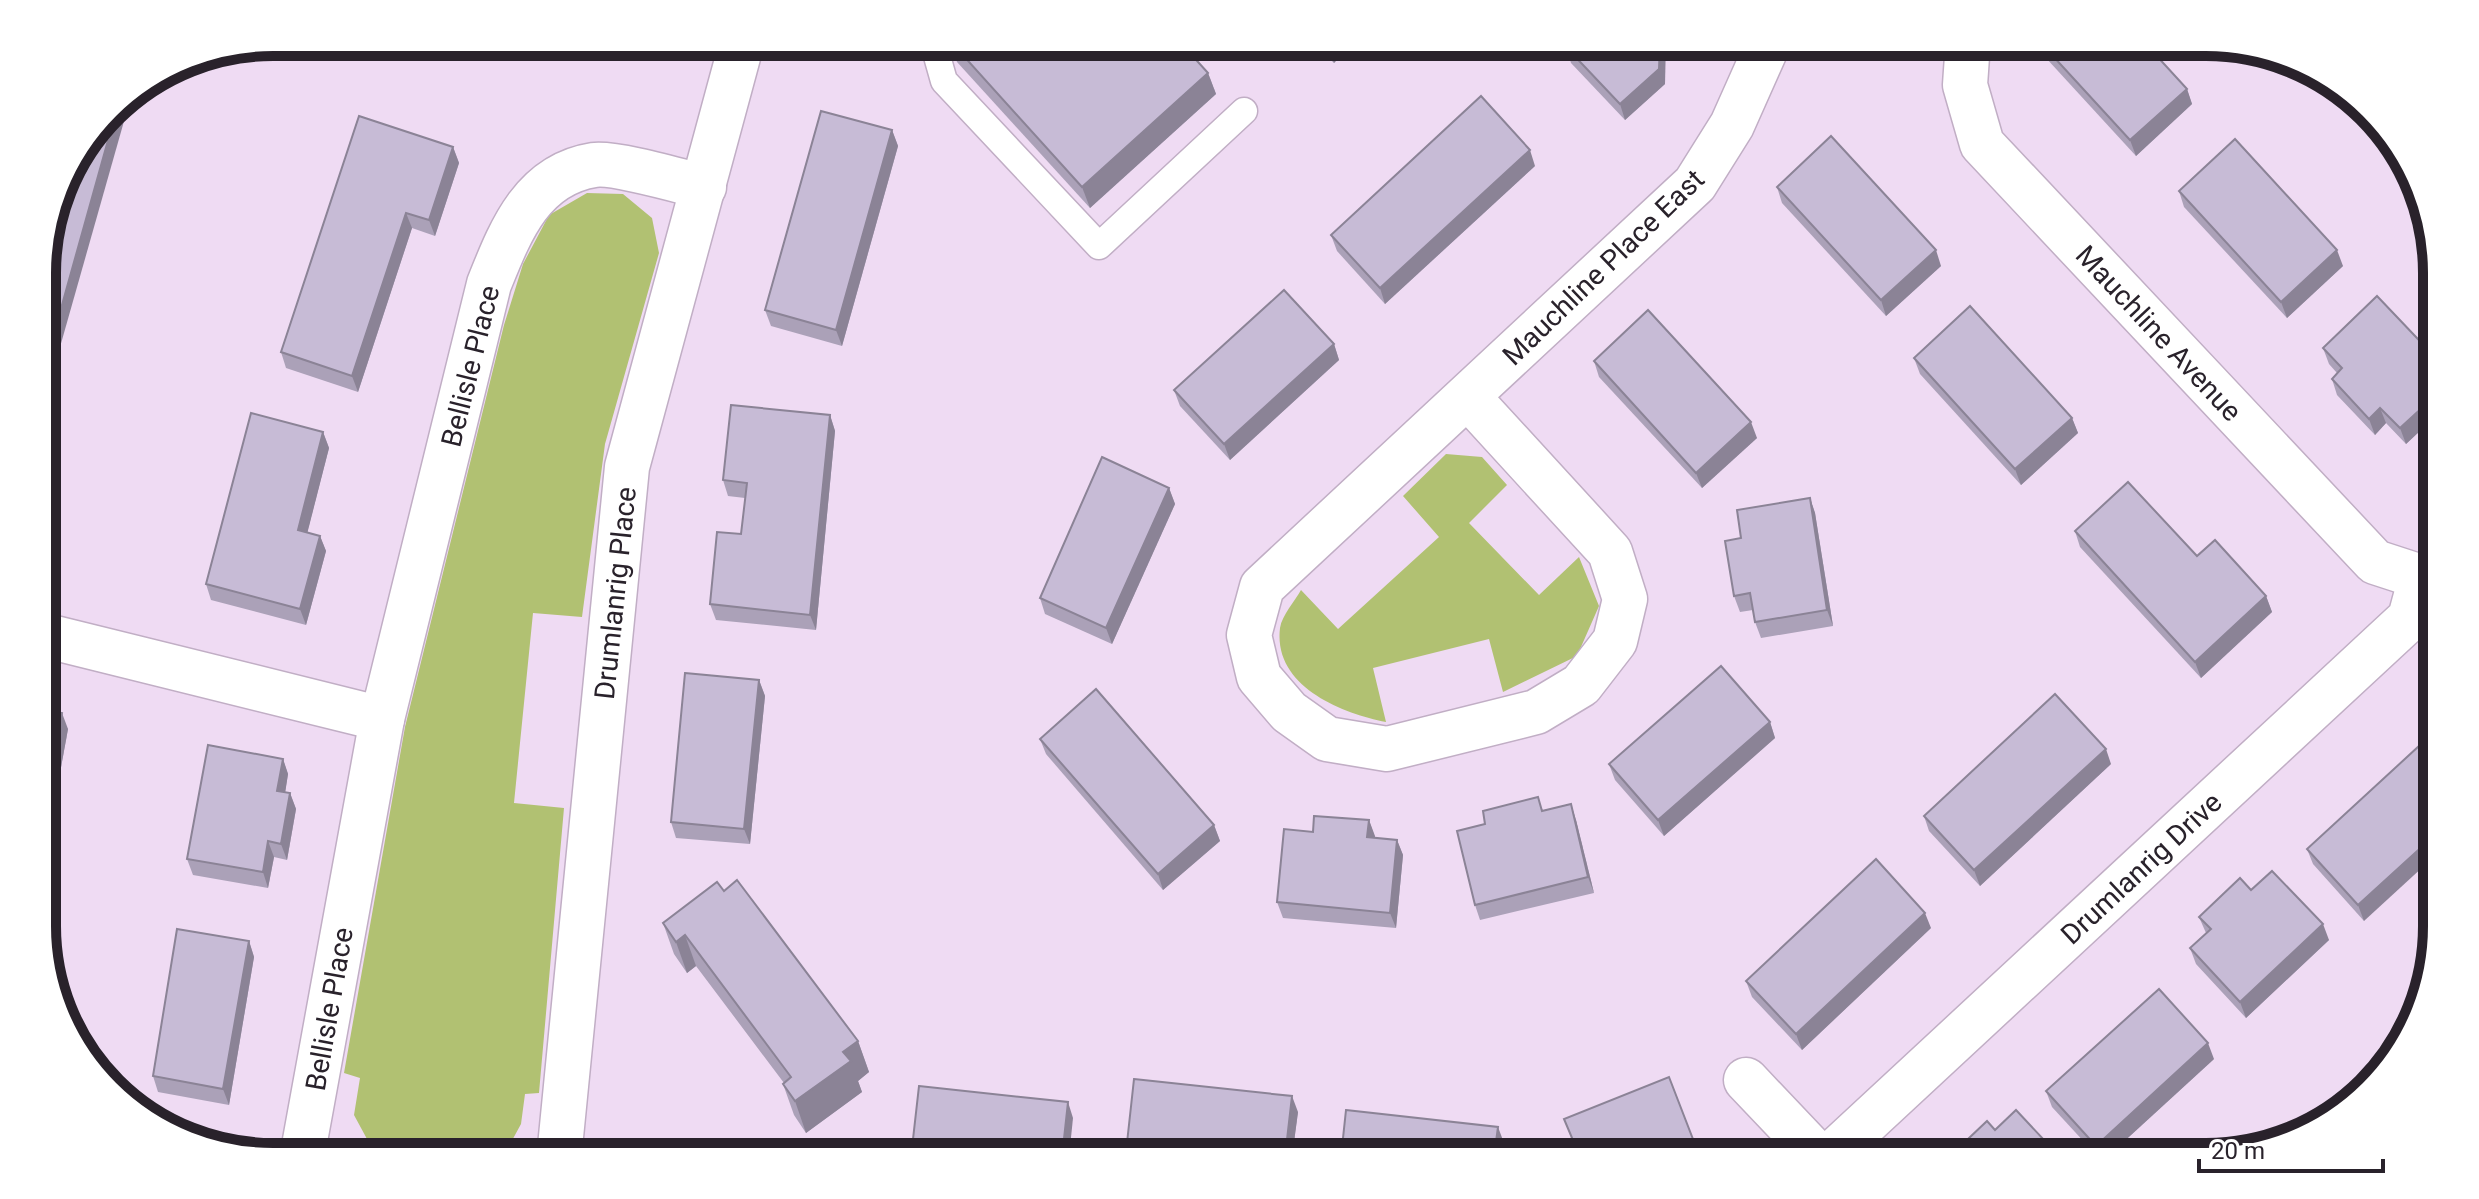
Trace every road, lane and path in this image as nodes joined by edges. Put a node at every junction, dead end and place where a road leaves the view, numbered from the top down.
1 (738, 56) edge
2 (937, 56) edge
3 (1763, 56) edge
4 (1967, 56) edge
5 (1244, 111) dead end
6 (704, 187) junction
7 (1468, 397) junction
8 (2423, 575) edge
9 (2423, 588) edge
10 (56, 638) edge
11 (382, 719) junction
12 (1746, 1080) dead end
13 (305, 1143) edge
14 (560, 1143) edge
15 (1806, 1143) edge
16 (1844, 1143) edge

1 - 6 street, Drumlanrig Place
2 - 5 lane
3 - 7 street, Mauchline Place East
4 - 8 street, Mauchline Avenue
6 - 11 street, Bellisle Place
6 - 14 street, Drumlanrig Place
7 - 7 street, Mauchline Place East
9 - 16 street, Drumlanrig Drive
10 - 11 street
11 - 13 street, Bellisle Place
12 - 15 street

